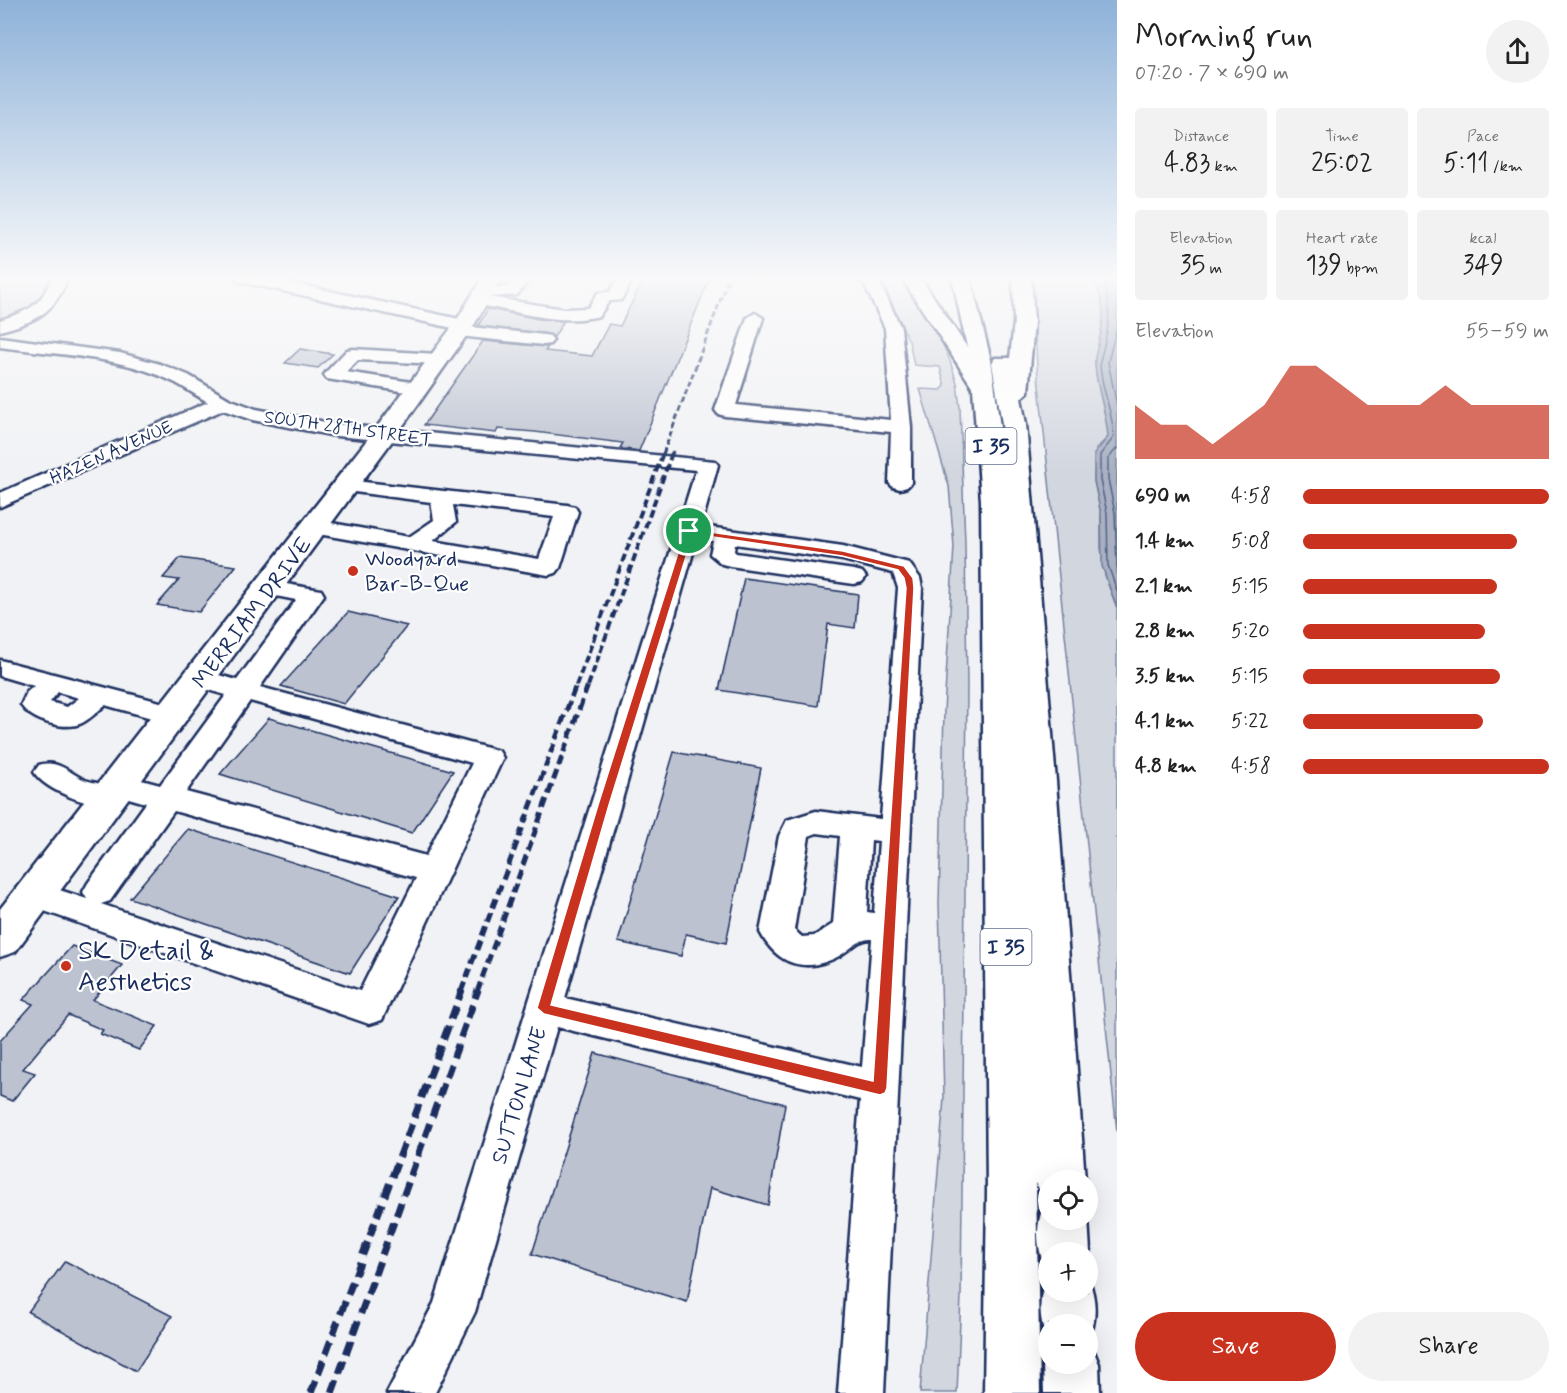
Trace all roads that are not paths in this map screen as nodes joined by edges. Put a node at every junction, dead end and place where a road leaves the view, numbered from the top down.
1 (0, 342) edge
2 (450, 342) edge
3 (747, 342) edge
4 (894, 342) edge
5 (953, 342) edge
6 (977, 342) edge
7 (1022, 342) edge
8 (999, 343) dead end
9 (438, 359) junction
10 (418, 388) junction
11 (986, 391) junction
12 (222, 403) junction
13 (1014, 424) junction
14 (901, 428) junction
15 (383, 436) junction
16 (708, 465) joint
17 (900, 483) dead end
18 (346, 486) junction
19 (441, 497) junction
20 (0, 501) edge
21 (315, 527) junction
22 (689, 531) junction
23 (414, 544) junction
24 (269, 588) junction
25 (0, 668) edge
26 (200, 679) junction
27 (242, 690) junction
28 (173, 715) junction
29 (49, 772) dead end
30 (115, 791) junction
31 (165, 798) junction
32 (856, 827) junction
33 (895, 832) junction
34 (435, 871) junction
35 (99, 892) dead end
36 (35, 895) junction
37 (890, 929) junction
38 (849, 933) junction
39 (0, 940) edge
40 (544, 1008) junction
41 (880, 1088) junction
42 (1059, 1170) edge
43 (1071, 1374) edge
44 (410, 1393) edge
45 (861, 1393) edge
46 (1012, 1393) edge
47 (1072, 1393) edge

1 - 12 street, SOUTH 28TH STREET
2 - 9 main road, MERRIAM DRIVE
3 - 14 street
4 - 14 street
5 - 11 main road
6 - 11 main road, I 35
7 - 13 main road
8 - 13 main road, I 35
9 - 10 main road, MERRIAM DRIVE
9 - 10 street
10 - 15 main road, MERRIAM DRIVE
11 - 46 main road, I 35
12 - 15 street, SOUTH 28TH STREET
12 - 20 street, HAZEN AVENUE
13 - 42 main road, I 35
14 - 17 street
15 - 16 street, SOUTH 28TH STREET
15 - 18 main road, MERRIAM DRIVE
16 - 22 street, SUTTON LANE
18 - 19 street
18 - 21 main road, MERRIAM DRIVE
19 - 23 street
19 - 23 street
21 - 23 street
21 - 24 main road, MERRIAM DRIVE
22 - 33 street
22 - 40 street, SUTTON LANE
24 - 26 main road, MERRIAM DRIVE
24 - 27 street
25 - 28 street
26 - 27 street
26 - 28 main road, MERRIAM DRIVE
27 - 31 street
27 - 34 street
28 - 30 main road, MERRIAM DRIVE
29 - 30 street
30 - 31 street
30 - 36 main road, MERRIAM DRIVE
31 - 34 street
31 - 35 street
32 - 33 street
32 - 38 street
32 - 38 street
33 - 37 street
34 - 36 street
36 - 39 main road, MERRIAM DRIVE
37 - 38 street
37 - 41 street
40 - 41 street
40 - 44 street, SUTTON LANE
41 - 45 street
43 - 47 main road

